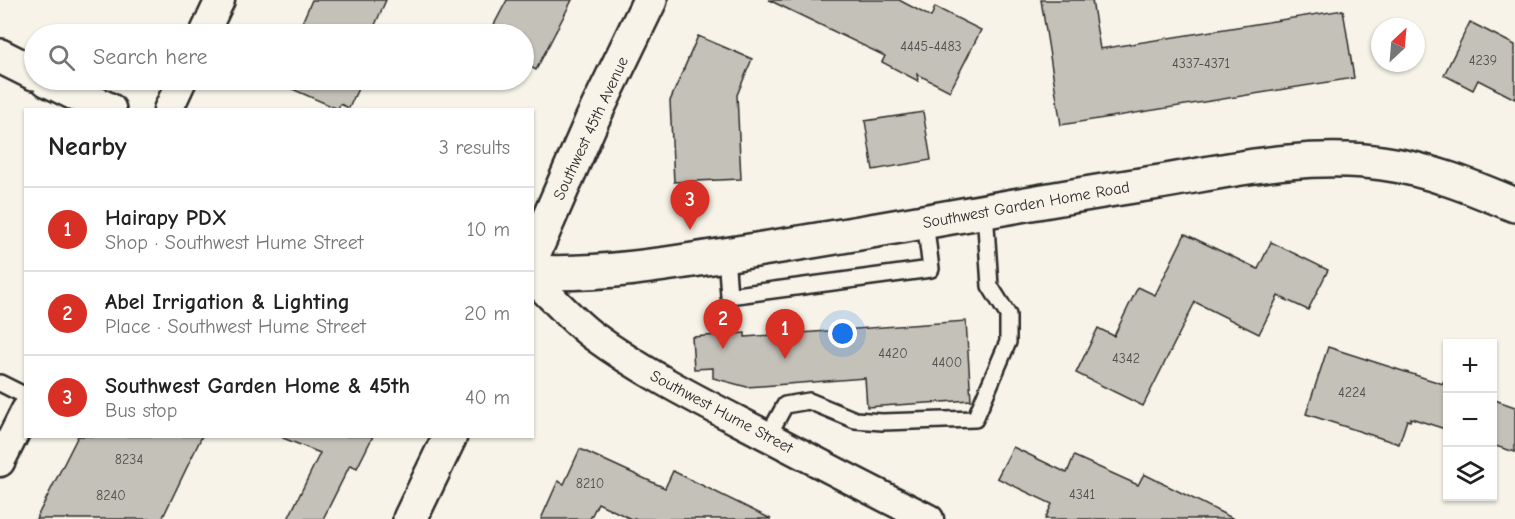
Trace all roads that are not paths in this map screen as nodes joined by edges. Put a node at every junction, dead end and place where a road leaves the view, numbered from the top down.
1 (220, 0) edge
2 (650, 0) edge
3 (209, 24) edge
4 (0, 56) edge
5 (24, 68) edge
6 (68, 90) edge
7 (177, 90) edge
8 (105, 108) edge
9 (169, 108) edge
10 (1515, 205) edge
11 (985, 211) junction
12 (925, 221) junction
13 (534, 252) edge
14 (726, 254) junction
15 (534, 272) edge
16 (534, 280) edge
17 (0, 383) edge
18 (24, 395) edge
19 (24, 414) edge
20 (768, 436) junction
21 (449, 438) edge
22 (0, 462) edge
23 (410, 519) edge
24 (929, 519) edge

1 - 3 street
2 - 13 street, Southwest 45th Avenue
4 - 5 street
6 - 8 street
7 - 9 street
10 - 11 street, Southwest Garden Home Road
11 - 12 street, Southwest Garden Home Road
11 - 20 lane
12 - 14 street, Southwest Garden Home Road
12 - 14 lane
14 - 15 street, Southwest Garden Home Road
16 - 20 street, Southwest Hume Street
17 - 18 lane
19 - 22 street
20 - 24 street, Southwest Hume Street
21 - 23 street

